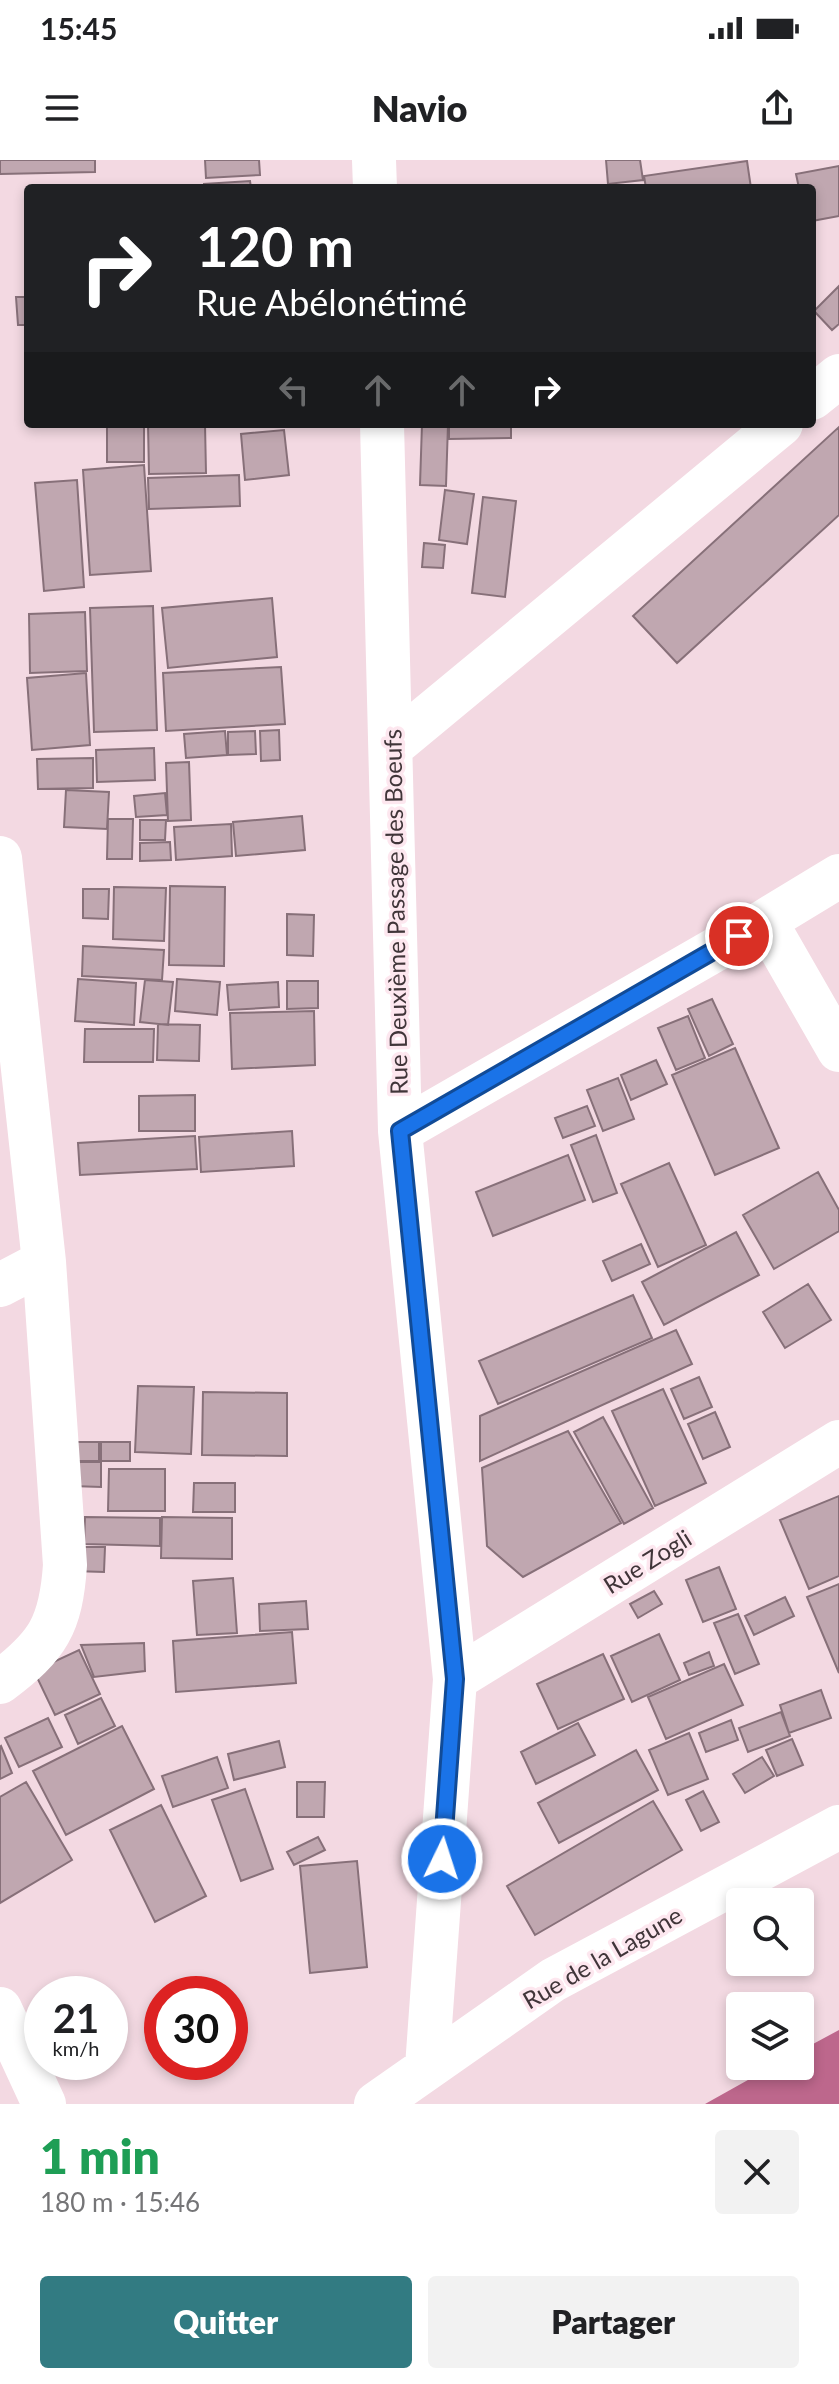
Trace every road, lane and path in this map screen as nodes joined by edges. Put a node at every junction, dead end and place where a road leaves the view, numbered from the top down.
1 (374, 160) edge
2 (375, 184) edge
3 (839, 376) edge
4 (816, 395) edge
5 (382, 428) edge
6 (776, 428) edge
7 (391, 747) junction
8 (0, 858) edge
9 (839, 876) edge
10 (765, 921) junction
11 (839, 1050) edge
12 (400, 1131) junction
13 (44, 1262) junction
14 (0, 1285) edge
15 (839, 1442) edge
16 (455, 1679) junction
17 (0, 1682) edge
18 (839, 1827) edge
19 (0, 2009) edge
20 (427, 2067) junction
21 (44, 2104) edge
22 (376, 2104) edge

1 - 2 street
3 - 4 street
5 - 7 street, Rue Deuxième Passage des Boeufs
6 - 7 street
7 - 12 street, Rue Deuxième Passage des Boeufs
8 - 13 street
9 - 10 street
10 - 11 street
10 - 12 street
12 - 16 street, Rue Deuxième Passage des Boeufs
13 - 14 street
13 - 17 street
15 - 16 street, Rue Zogli
16 - 20 street, Rue Deuxième Passage des Boeufs
18 - 20 street, Rue de la Lagune
19 - 21 street
20 - 22 street, Rue de la Lagune

